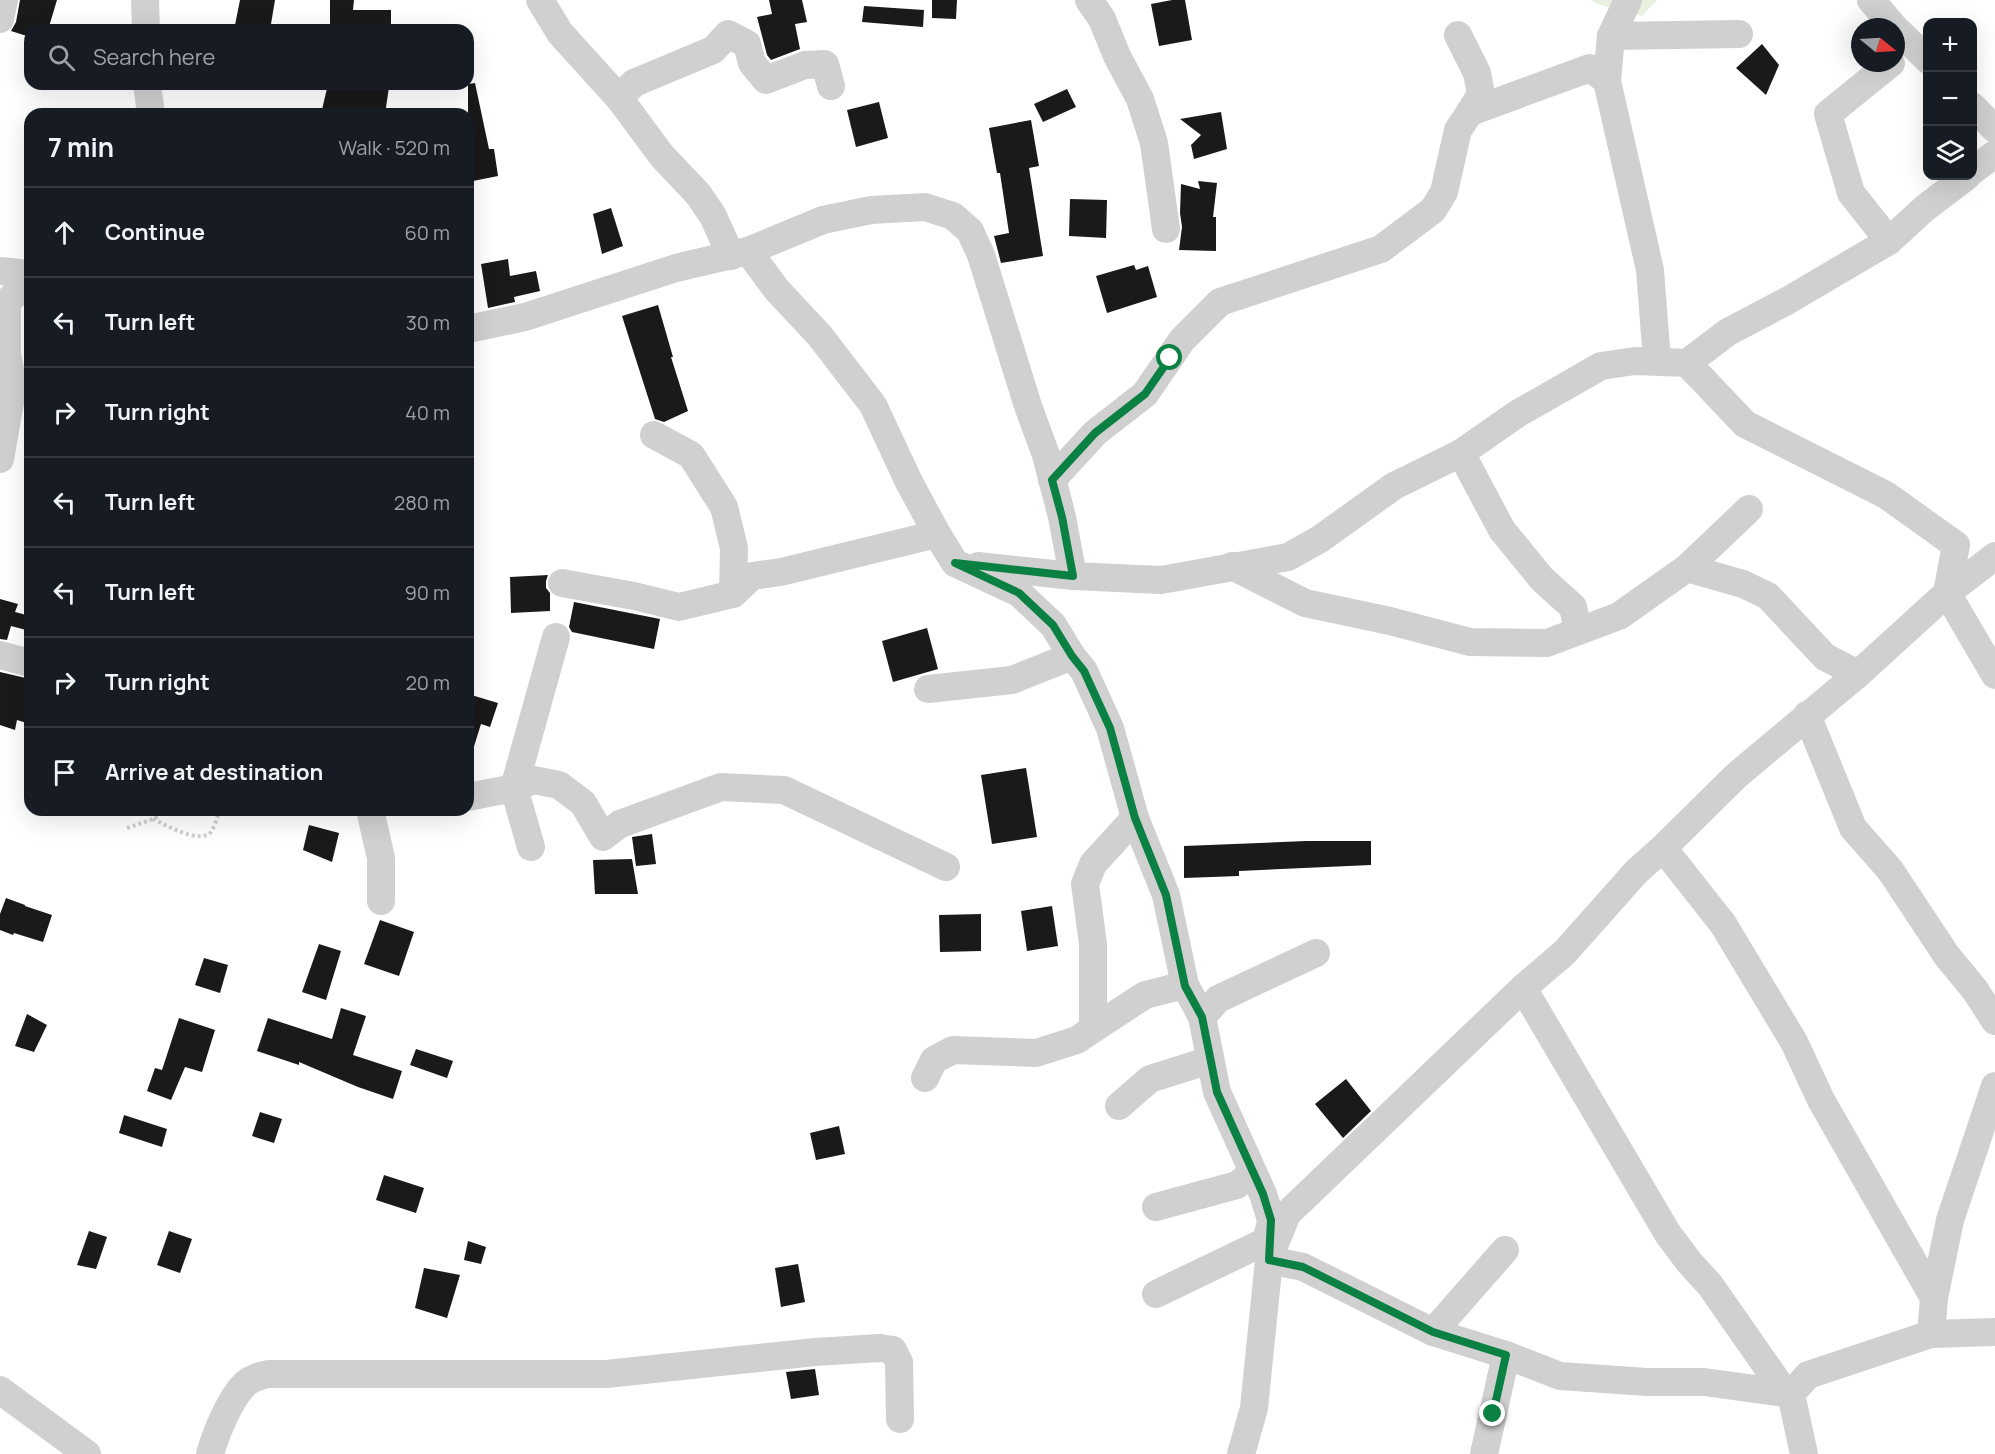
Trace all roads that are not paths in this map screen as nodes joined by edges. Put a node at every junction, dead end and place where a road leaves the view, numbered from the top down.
1 (4, 0) edge
2 (145, 0) edge
3 (540, 0) edge
4 (1089, 0) edge
5 (1628, 0) edge
6 (1870, 0) edge
7 (1883, 18) edge
8 (0, 19) edge
9 (146, 24) edge
10 (1458, 34) dead end
11 (1739, 34) dead end
12 (1611, 36) junction
13 (1875, 72) edge
14 (1607, 81) junction
15 (831, 86) dead end
16 (148, 90) edge
17 (619, 98) junction
18 (150, 108) edge
19 (1977, 111) edge
20 (1470, 112) junction
21 (1995, 129) edge
22 (1995, 154) edge
23 (1977, 167) edge
24 (1962, 180) edge
25 (1166, 229) dead end
26 (1889, 242) junction
27 (740, 253) junction
28 (0, 271) edge
29 (24, 276) edge
30 (24, 284) edge
31 (474, 328) edge
32 (1658, 361) junction
33 (1687, 363) junction
34 (654, 435) dead end
35 (1461, 453) junction
36 (0, 459) edge
37 (1052, 480) junction
38 (1749, 509) dead end
39 (937, 534) junction
40 (1995, 556) edge
41 (955, 563) junction
42 (1232, 566) junction
43 (1687, 568) junction
44 (1073, 576) junction
45 (562, 582) dead end
46 (1947, 592) junction
47 (733, 594) junction
48 (1578, 631) junction
49 (556, 637) dead end
50 (0, 655) edge
51 (1072, 656) junction
52 (24, 661) edge
53 (1858, 674) junction
54 (1995, 675) edge
55 (928, 689) dead end
56 (1807, 716) junction
57 (514, 788) junction
58 (474, 796) edge
59 (371, 816) edge
60 (1135, 818) junction
61 (531, 847) dead end
62 (1663, 848) junction
63 (946, 867) dead end
64 (381, 901) dead end
65 (1316, 952) dead end
66 (1185, 986) junction
67 (1523, 988) junction
68 (1202, 1017) junction
69 (1995, 1022) edge
70 (1093, 1029) junction
71 (1210, 1060) junction
72 (925, 1078) dead end
73 (1995, 1086) edge
74 (1119, 1106) dead end
75 (1252, 1172) junction
76 (1156, 1207) dead end
77 (1271, 1220) junction
78 (1505, 1250) dead end
79 (1269, 1260) junction
80 (1156, 1294) dead end
81 (1934, 1298) junction
82 (1433, 1332) junction
83 (1995, 1332) edge
84 (1931, 1334) junction
85 (1506, 1355) junction
86 (0, 1390) edge
87 (1791, 1394) junction
88 (900, 1419) dead end
89 (87, 1454) edge
90 (210, 1454) edge
91 (1241, 1454) edge
92 (1484, 1454) edge
93 (1804, 1454) edge

1 - 8 street
2 - 9 street
3 - 17 street
4 - 25 street
5 - 12 street
6 - 7 street
10 - 20 street
11 - 12 street
12 - 14 street
13 - 26 street
14 - 20 street
14 - 32 street
15 - 17 street
16 - 18 street
17 - 27 street
19 - 21 street
20 - 37 street
22 - 23 street
24 - 26 street
26 - 33 street
27 - 31 street
27 - 37 street
27 - 39 street
28 - 29 street
30 - 36 street
32 - 33 street
32 - 35 street
33 - 46 street
34 - 47 street
35 - 42 street
35 - 48 street
37 - 44 street
38 - 43 street
39 - 41 street
39 - 47 street
40 - 46 street
41 - 44 street
41 - 51 street
42 - 44 street
42 - 48 street
43 - 48 street
43 - 53 street
45 - 47 street
46 - 53 street
46 - 54 street
49 - 57 street
50 - 52 street
51 - 55 street
51 - 60 street
53 - 56 street
56 - 62 street
56 - 69 street
57 - 58 street
57 - 61 street
57 - 63 street
59 - 64 street
60 - 66 street
60 - 70 street
62 - 67 street
62 - 81 street
65 - 68 street
66 - 68 street
66 - 70 street
67 - 79 street
67 - 87 street
68 - 71 street
70 - 72 street
71 - 74 street
71 - 75 street
73 - 81 street
75 - 76 street
75 - 77 street
77 - 79 street
77 - 80 street
78 - 82 street
79 - 82 street
79 - 91 street
81 - 84 street
82 - 85 street
83 - 84 street
84 - 87 street
85 - 87 street
85 - 92 street
86 - 89 street
87 - 93 street
88 - 90 street

